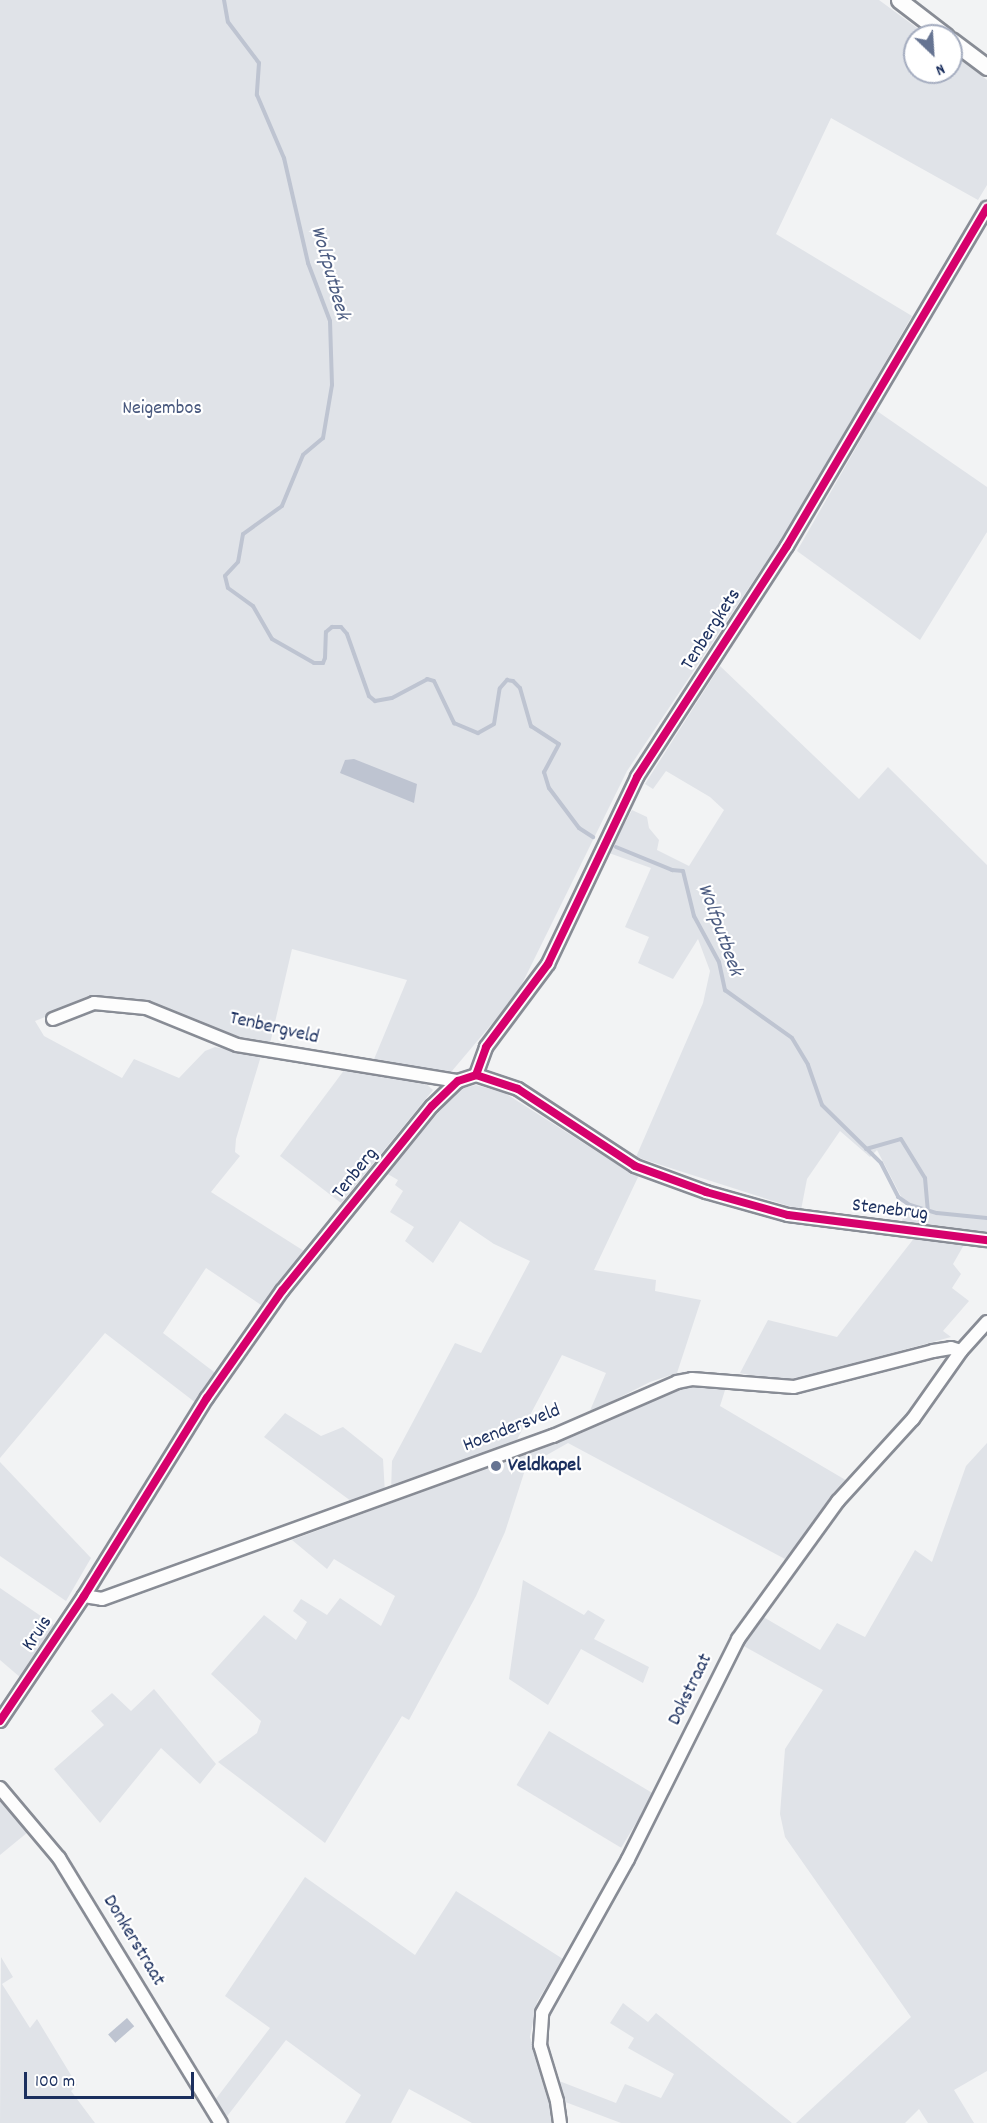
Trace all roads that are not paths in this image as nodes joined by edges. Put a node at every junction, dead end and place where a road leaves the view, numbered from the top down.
1 (899, 0) edge
2 (930, 24) edge
3 (963, 49) edge
4 (987, 67) edge
5 (987, 208) edge
6 (52, 1018) dead end
7 (476, 1075) junction
8 (458, 1081) junction
9 (987, 1240) edge
10 (987, 1322) edge
11 (961, 1351) junction
12 (84, 1596) junction
13 (0, 1721) edge
14 (0, 1788) edge
15 (221, 2123) edge
16 (560, 2123) edge

1 - 2 main road
3 - 4 main road
5 - 7 street, Tenbergkets
6 - 8 street, Tenbergveld
7 - 8 street, Tenberg
7 - 9 street, Stenebrug
8 - 12 street, Tenberg
10 - 11 street, Dokstraat
11 - 12 street, Hoendersveld
11 - 16 street, Dokstraat
12 - 13 street, Kruis
14 - 15 street, Donkerstraat

